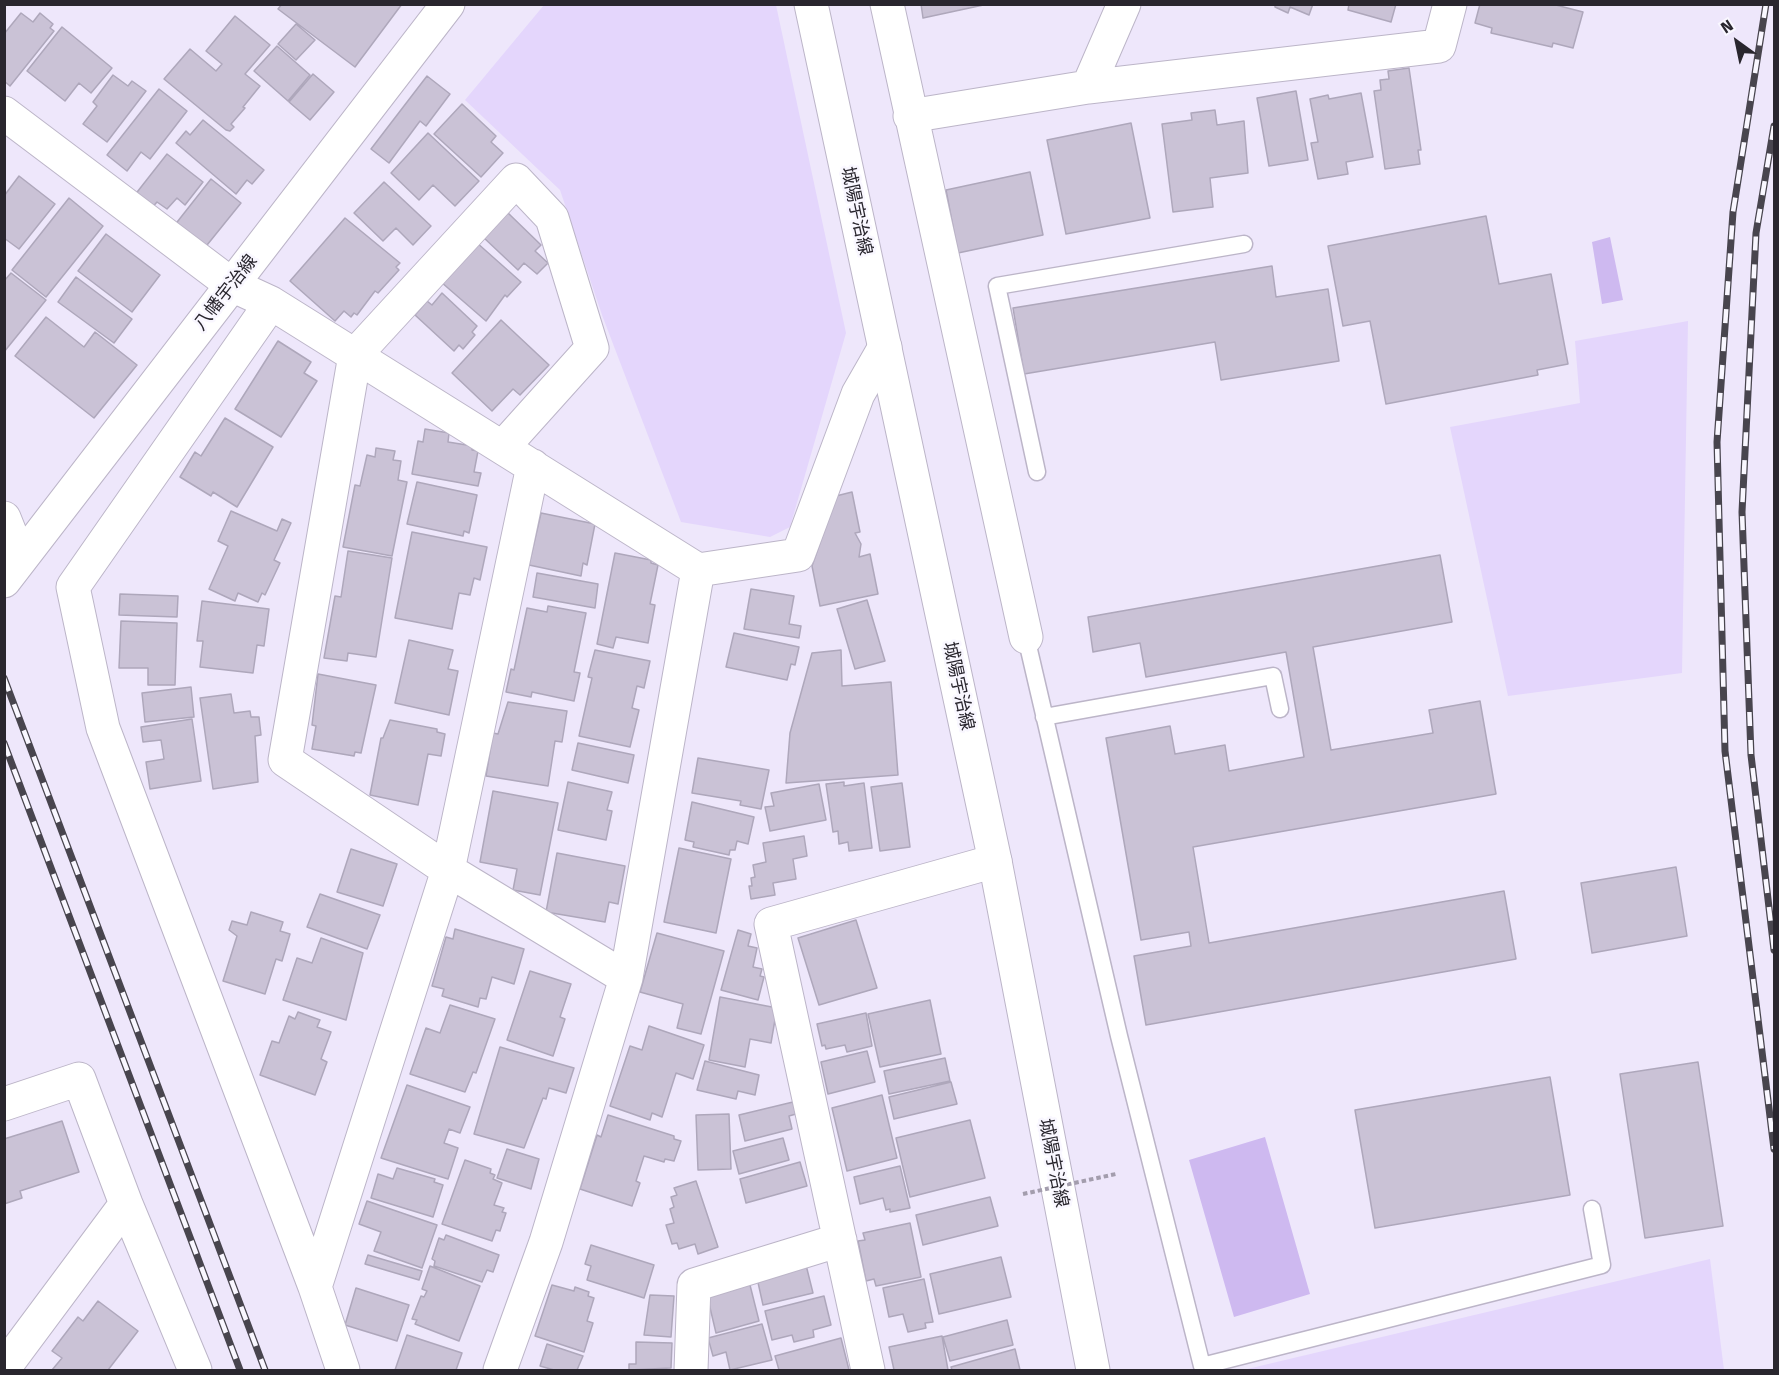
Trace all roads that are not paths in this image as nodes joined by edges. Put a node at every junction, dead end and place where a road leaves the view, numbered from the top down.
1 (448, 4) edge
2 (812, 4) edge
3 (887, 4) edge
4 (1124, 4) edge
5 (1450, 4) edge
6 (1088, 87) junction
7 (4, 113) edge
8 (910, 116) junction
9 (1245, 244) dead end
10 (232, 285) junction
11 (271, 303) junction
12 (885, 347) junction
13 (355, 355) junction
14 (503, 447) junction
15 (533, 466) junction
16 (1037, 472) dead end
17 (4, 518) edge
18 (12, 569) edge
19 (698, 570) junction
20 (1026, 638) joint
21 (1280, 709) dead end
22 (1044, 717) junction
23 (995, 861) junction
24 (448, 870) junction
25 (626, 978) junction
26 (4, 1104) edge
27 (126, 1204) junction
28 (1592, 1209) dead end
29 (840, 1240) junction
30 (315, 1287) junction
31 (4, 1368) edge
32 (195, 1371) edge
33 (344, 1371) edge
34 (500, 1371) edge
35 (691, 1371) edge
36 (868, 1371) edge
37 (1093, 1371) edge

1 - 10 street, 八幡宇治線
2 - 12 street, 城陽宇治線
3 - 8 street
4 - 6 street
5 - 6 street
6 - 8 street
7 - 10 street
8 - 20 street
9 - 16 lane
10 - 11 street
10 - 18 street, 八幡宇治線
11 - 13 street
11 - 30 street
12 - 19 street
12 - 23 street, 城陽宇治線
13 - 14 street
13 - 14 street
13 - 24 street
14 - 15 street
15 - 19 street
15 - 24 street
17 - 18 street
19 - 25 street
20 - 22 lane
21 - 22 lane
22 - 28 lane
23 - 29 street
23 - 37 street, 城陽宇治線
24 - 25 street
24 - 30 street
25 - 34 street
26 - 27 street
27 - 31 street
27 - 32 street
29 - 35 street
29 - 36 street
30 - 33 street

